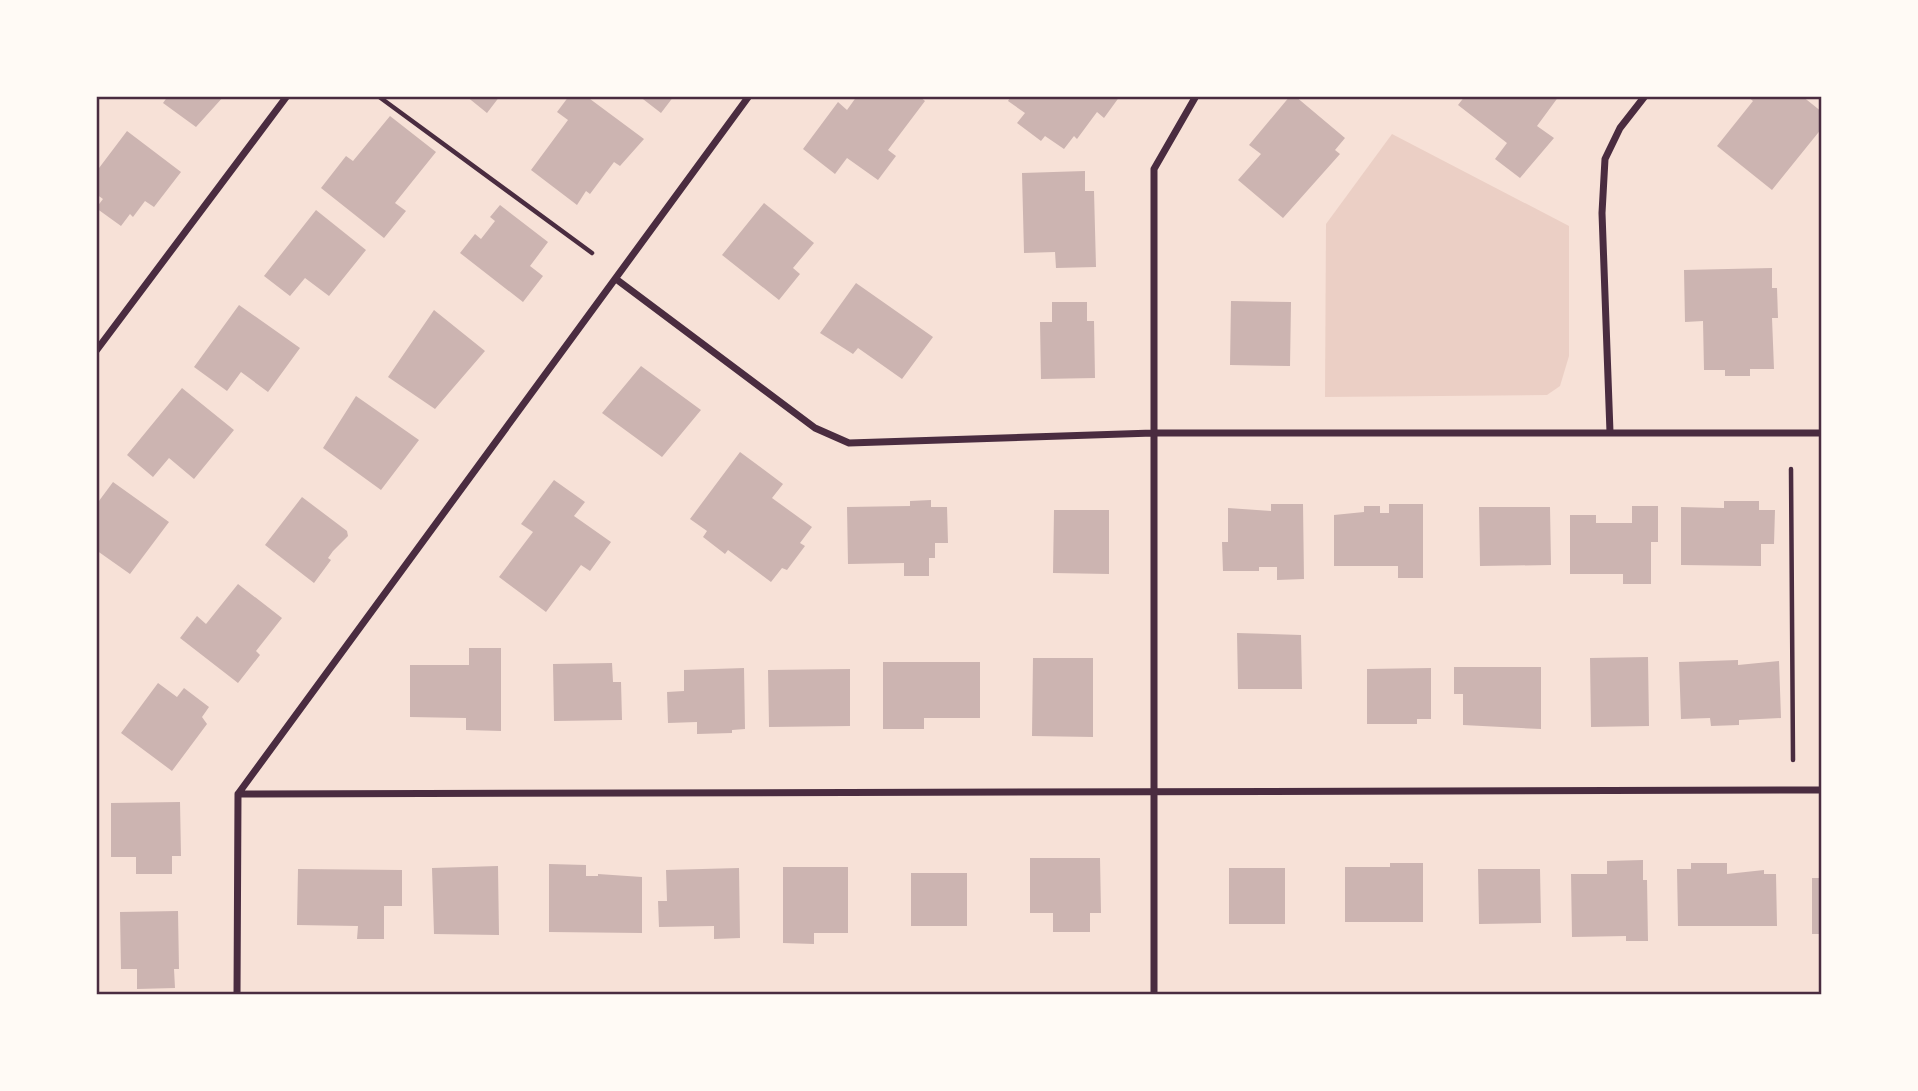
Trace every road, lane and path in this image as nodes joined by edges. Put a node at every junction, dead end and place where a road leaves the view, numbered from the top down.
1 (287, 96) edge
2 (377, 96) edge
3 (749, 96) edge
4 (1196, 96) edge
5 (1645, 96) edge
6 (592, 253) dead end
7 (616, 279) junction
8 (96, 351) edge
9 (1610, 432) junction
10 (1153, 433) junction
11 (1822, 433) edge
12 (1791, 469) dead end
13 (1793, 760) dead end
14 (1822, 790) edge
15 (1155, 792) junction
16 (237, 794) junction
17 (237, 995) edge
18 (1154, 995) edge

1 - 8 street
2 - 6 path
3 - 7 street
4 - 10 street
5 - 9 street
7 - 10 street
7 - 16 street
9 - 10 street
9 - 11 street
10 - 15 street
12 - 13 path
14 - 15 street
15 - 16 street
15 - 18 street
16 - 17 street

